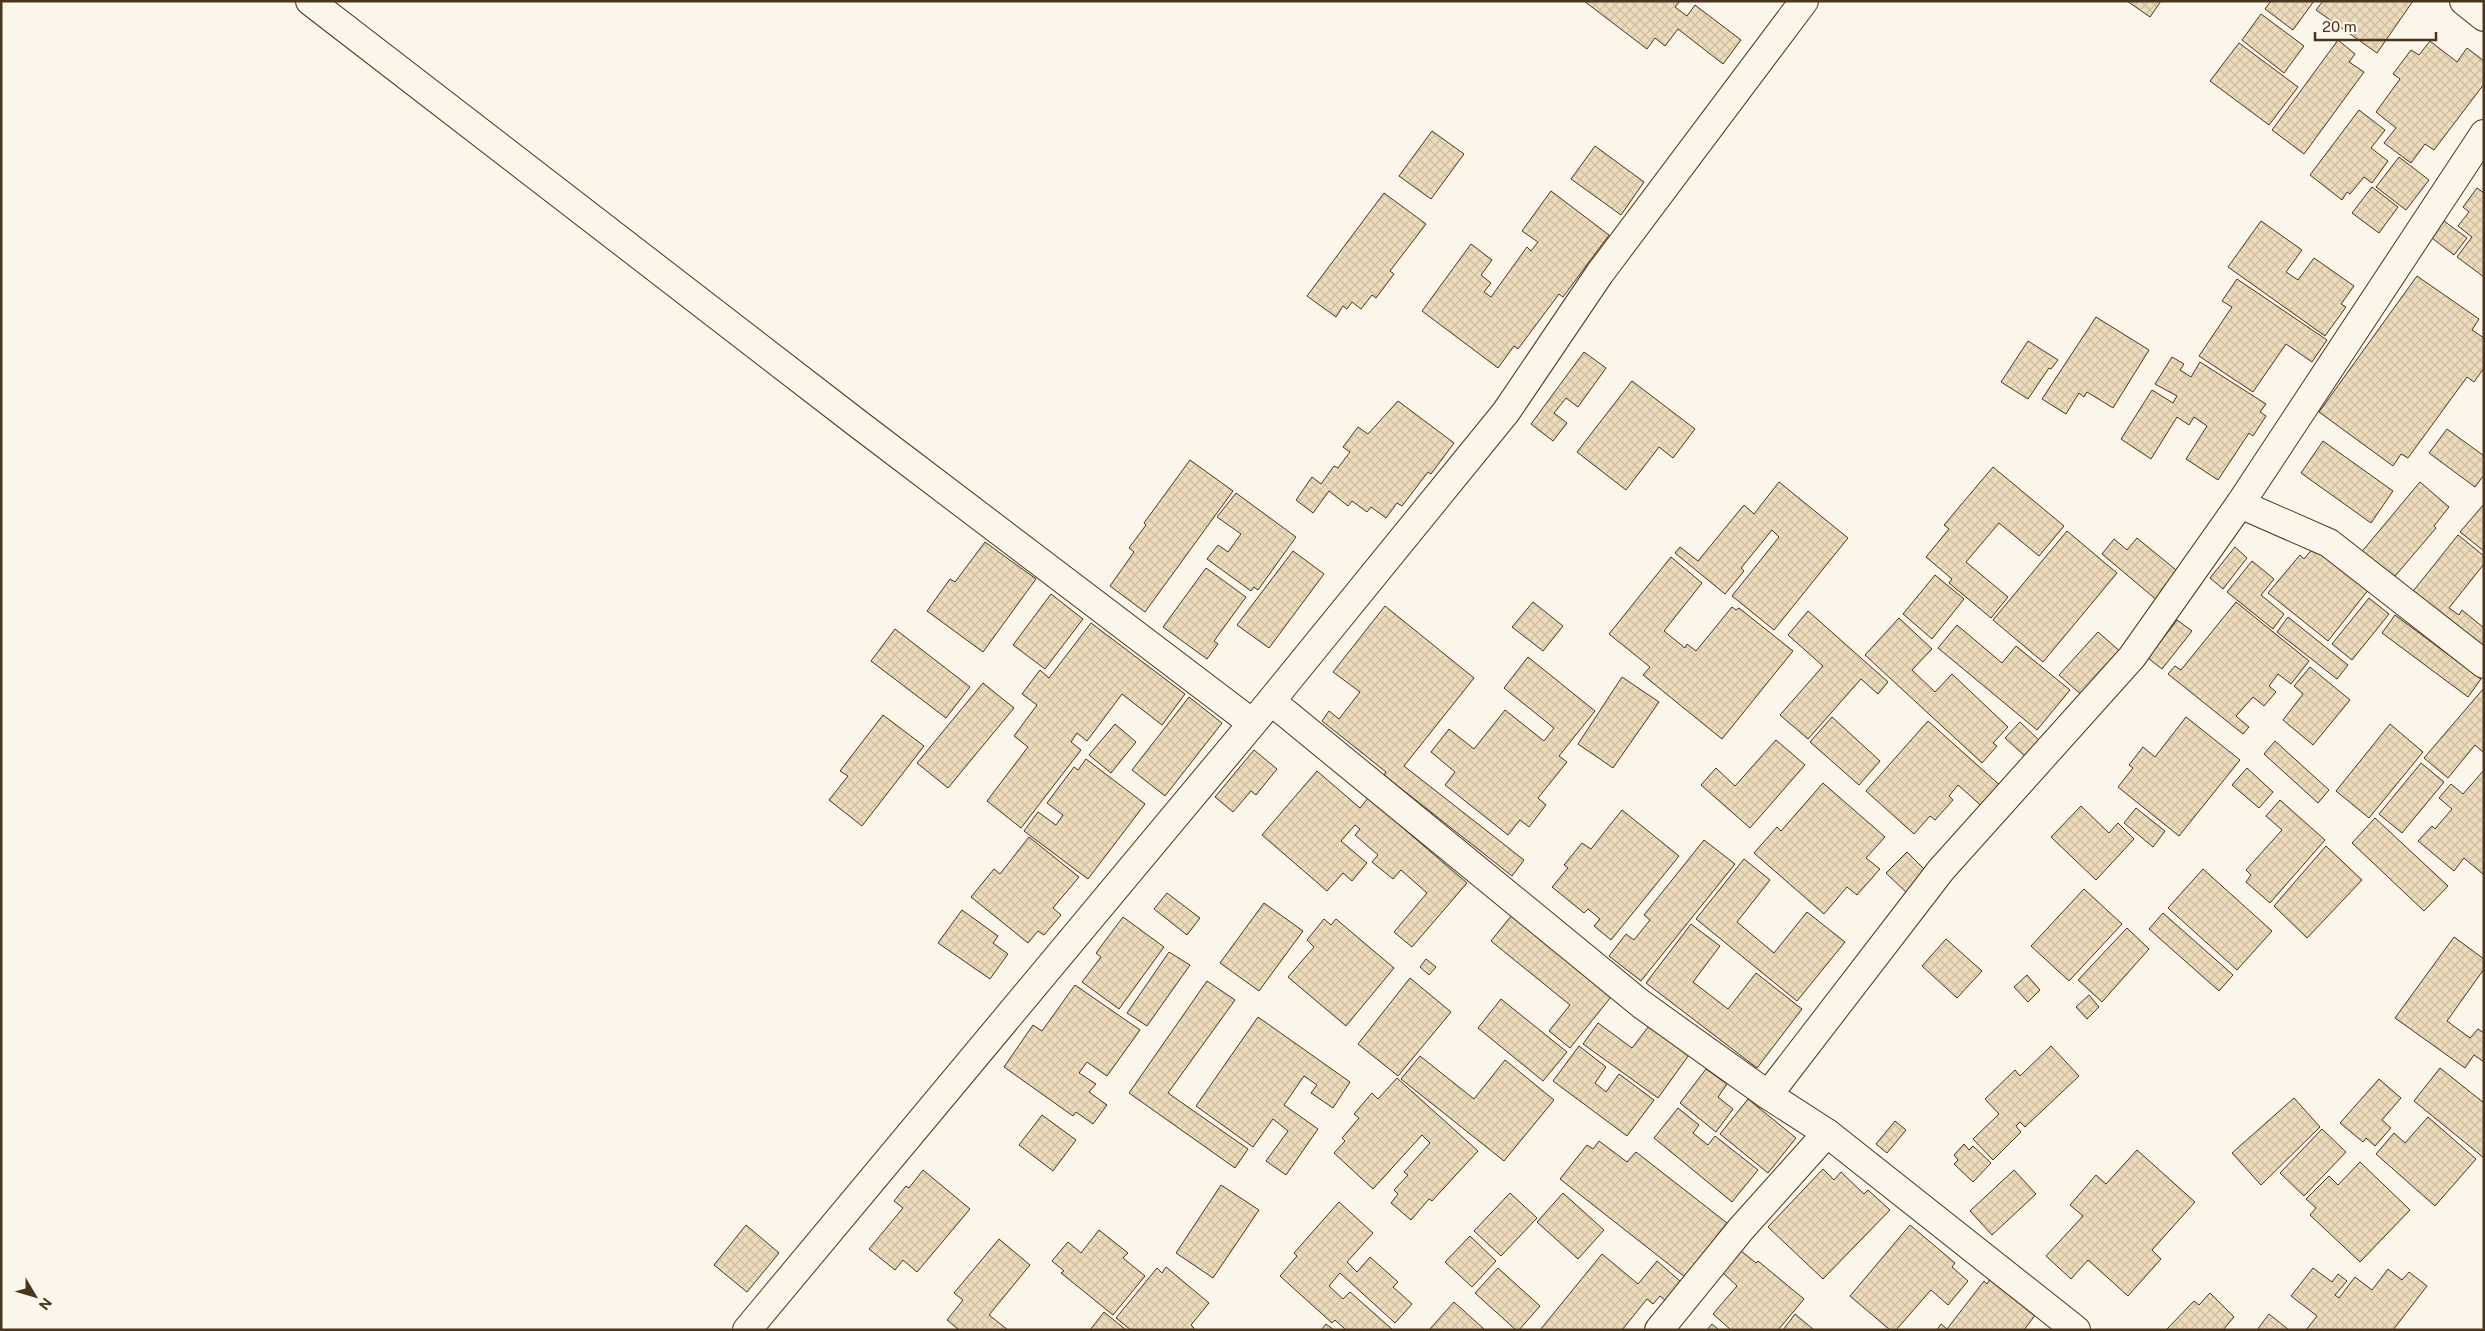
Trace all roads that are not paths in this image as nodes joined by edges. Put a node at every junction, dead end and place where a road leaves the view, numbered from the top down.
1 (310, 1) edge
2 (1804, 1) edge
3 (2464, 1) edge
4 (2484, 17) edge
5 (2484, 134) edge
6 (2240, 504) junction
7 (2484, 664) edge
8 (1271, 701) junction
9 (1252, 722) junction
10 (1768, 1095) junction
11 (1827, 1133) junction
12 (747, 1330) edge
13 (1658, 1330) edge
14 (2076, 1330) edge

1 - 9 street
2 - 8 street
3 - 4 street
5 - 6 street
6 - 7 street
6 - 10 street
8 - 9 street
8 - 10 street
9 - 12 street
10 - 11 street
11 - 13 street
11 - 14 street

